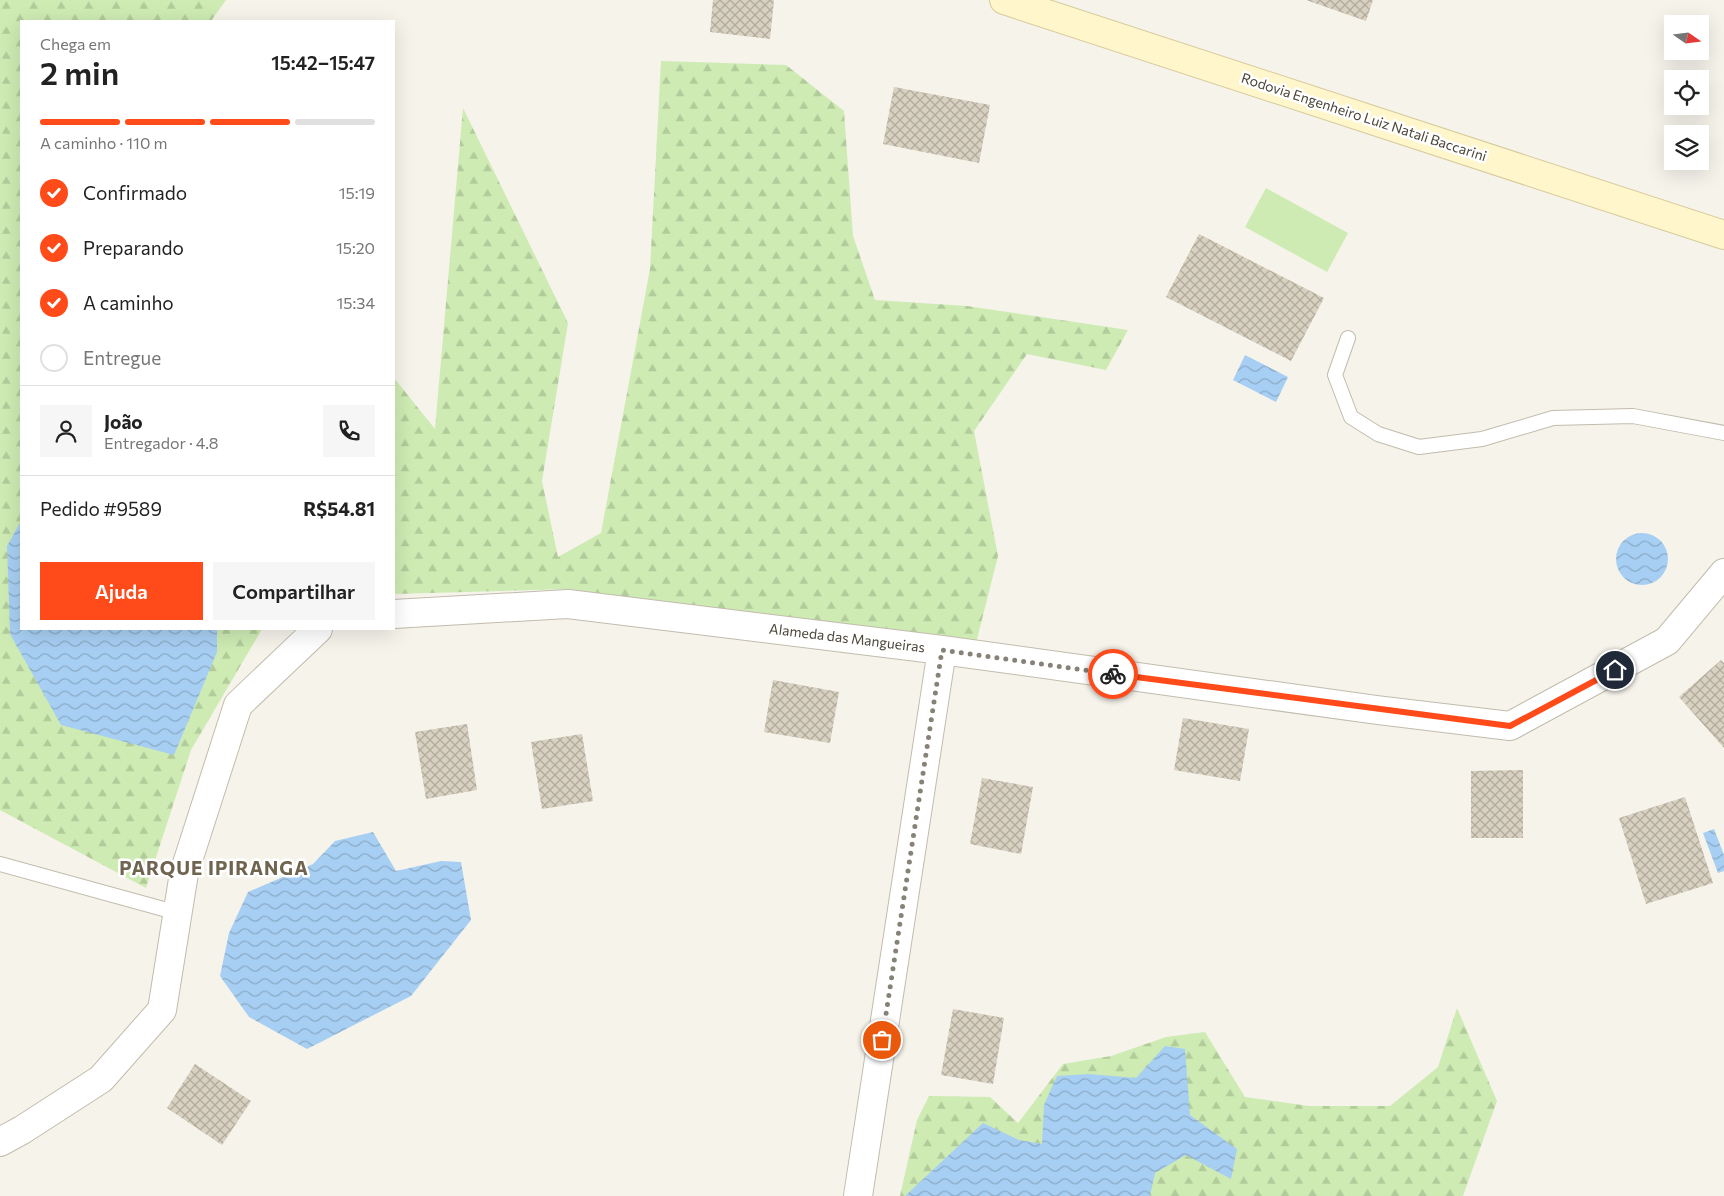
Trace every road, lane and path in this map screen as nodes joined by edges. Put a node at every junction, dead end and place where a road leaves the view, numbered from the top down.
1 (1004, 0) edge
2 (1724, 235) edge
3 (1348, 338) dead end
4 (1724, 433) edge
5 (1724, 572) edge
6 (395, 614) edge
7 (317, 630) edge
8 (942, 650) junction
9 (0, 864) edge
10 (178, 913) junction
11 (0, 1142) edge
12 (858, 1196) edge

1 - 2 main road, Rodovia Engenheiro Luiz Natali Baccarini
3 - 4 lane
5 - 8 street, Alameda das Mangueiras
6 - 8 street, Alameda das Mangueiras
7 - 10 street
8 - 12 street
9 - 10 lane
10 - 11 street

